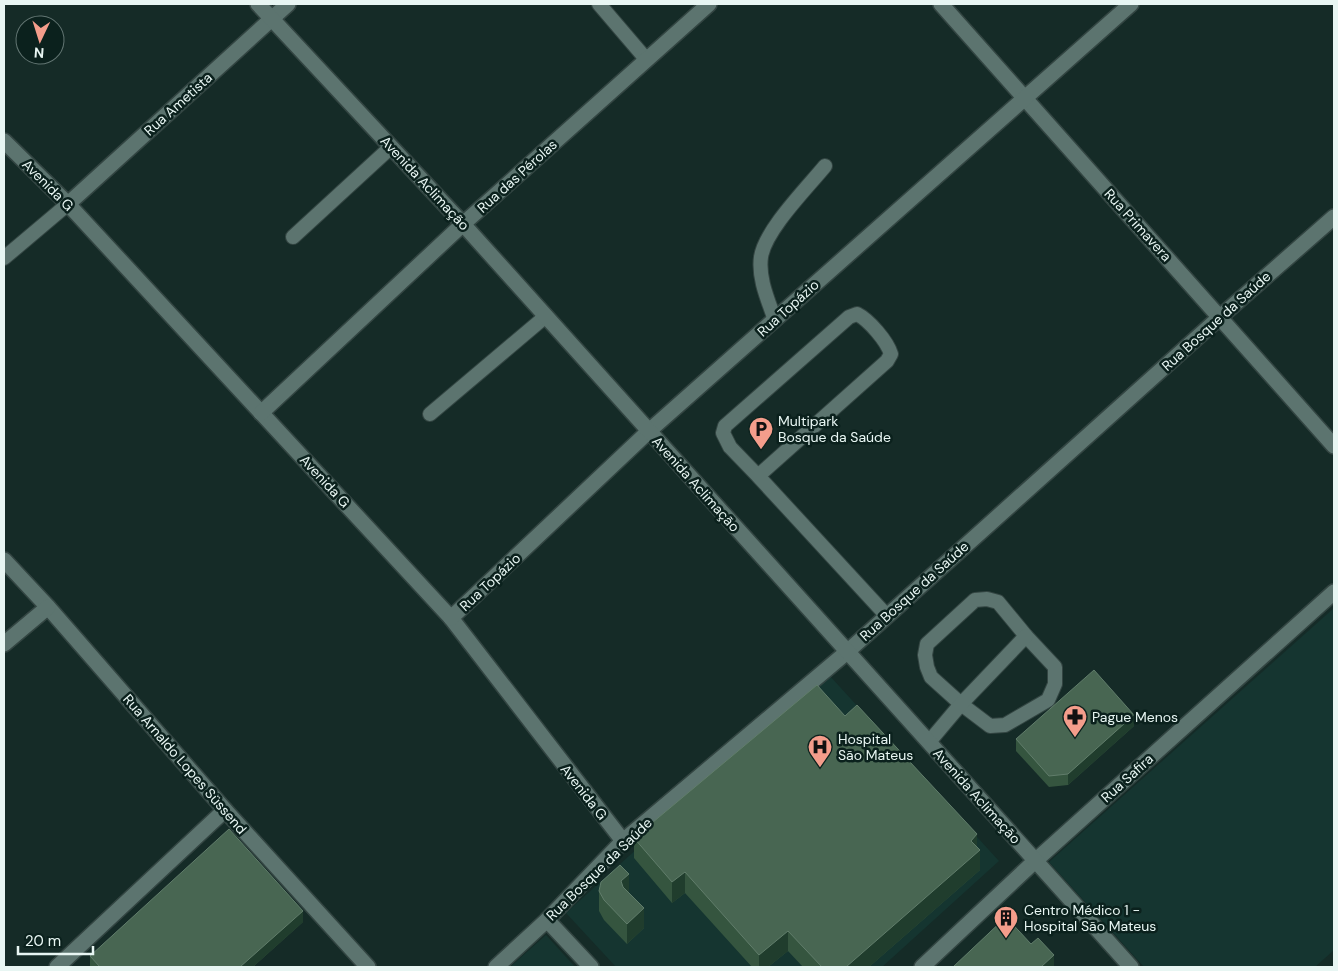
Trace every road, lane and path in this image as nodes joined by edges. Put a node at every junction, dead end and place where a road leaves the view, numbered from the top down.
1 (258, 4) edge
2 (288, 4) edge
3 (599, 4) edge
4 (709, 4) edge
5 (941, 4) edge
6 (1131, 4) edge
7 (272, 19) junction
8 (646, 59) junction
9 (1025, 98) junction
10 (4, 141) edge
11 (391, 147) junction
12 (825, 166) dead end
13 (68, 204) junction
14 (1334, 217) edge
15 (463, 224) junction
16 (293, 237) dead end
17 (4, 258) edge
18 (546, 316) junction
19 (1220, 317) junction
20 (775, 320) junction
21 (261, 413) junction
22 (430, 414) dead end
23 (649, 432) junction
24 (1334, 446) edge
25 (758, 476) junction
26 (4, 560) edge
27 (1334, 592) edge
28 (48, 607) junction
29 (887, 616) junction
30 (451, 618) junction
31 (1026, 636) junction
32 (4, 644) edge
33 (847, 652) junction
34 (961, 704) junction
35 (928, 742) junction
36 (225, 810) junction
37 (623, 841) junction
38 (1034, 861) junction
39 (547, 920) junction
40 (58, 967) edge
41 (368, 967) edge
42 (496, 967) edge
43 (591, 967) edge
44 (922, 967) edge
45 (1131, 967) edge

1 - 7 street, Avenida Aclimação
2 - 7 street, Rua Ametista
3 - 8 lane
4 - 8 street, Rua das Pérolas
5 - 9 street, Rua Primavera
6 - 9 street, Rua Topázio
7 - 11 street, Avenida Aclimação
7 - 13 street, Rua Ametista
8 - 15 street, Rua das Pérolas
9 - 19 street, Rua Primavera
9 - 20 street, Rua Topázio
10 - 13 street, Avenida G
11 - 15 street, Avenida Aclimação
11 - 16 lane
12 - 20 lane
13 - 17 lane
13 - 21 street, Avenida G
14 - 19 street, Rua Bosque da Saúde
15 - 18 street, Avenida Aclimação
15 - 21 street, Rua das Pérolas
18 - 22 lane
18 - 23 street, Avenida Aclimação
19 - 24 street, Rua Primavera
19 - 29 street, Rua Bosque da Saúde
20 - 23 street, Rua Topázio
21 - 30 street, Avenida G
23 - 30 street, Rua Topázio
23 - 33 street, Avenida Aclimação
25 - 25 lane
25 - 29 lane
26 - 28 street, Rua Arnaldo Lopes Süssend
27 - 38 street, Rua Safira
28 - 32 street
28 - 36 street, Rua Arnaldo Lopes Süssend
29 - 33 street, Rua Bosque da Saúde
30 - 37 street, Avenida G
31 - 34 lane
31 - 34 lane
31 - 34 lane
33 - 35 street, Avenida Aclimação
33 - 37 street, Rua Bosque da Saúde
34 - 35 lane
35 - 38 street, Avenida Aclimação
36 - 40 street
36 - 41 street, Rua Arnaldo Lopes Süssend
37 - 39 street, Rua Bosque da Saúde
38 - 44 street, Rua Safira
38 - 45 street, Avenida Aclimação
39 - 42 street, Rua Bosque da Saúde
39 - 43 street

